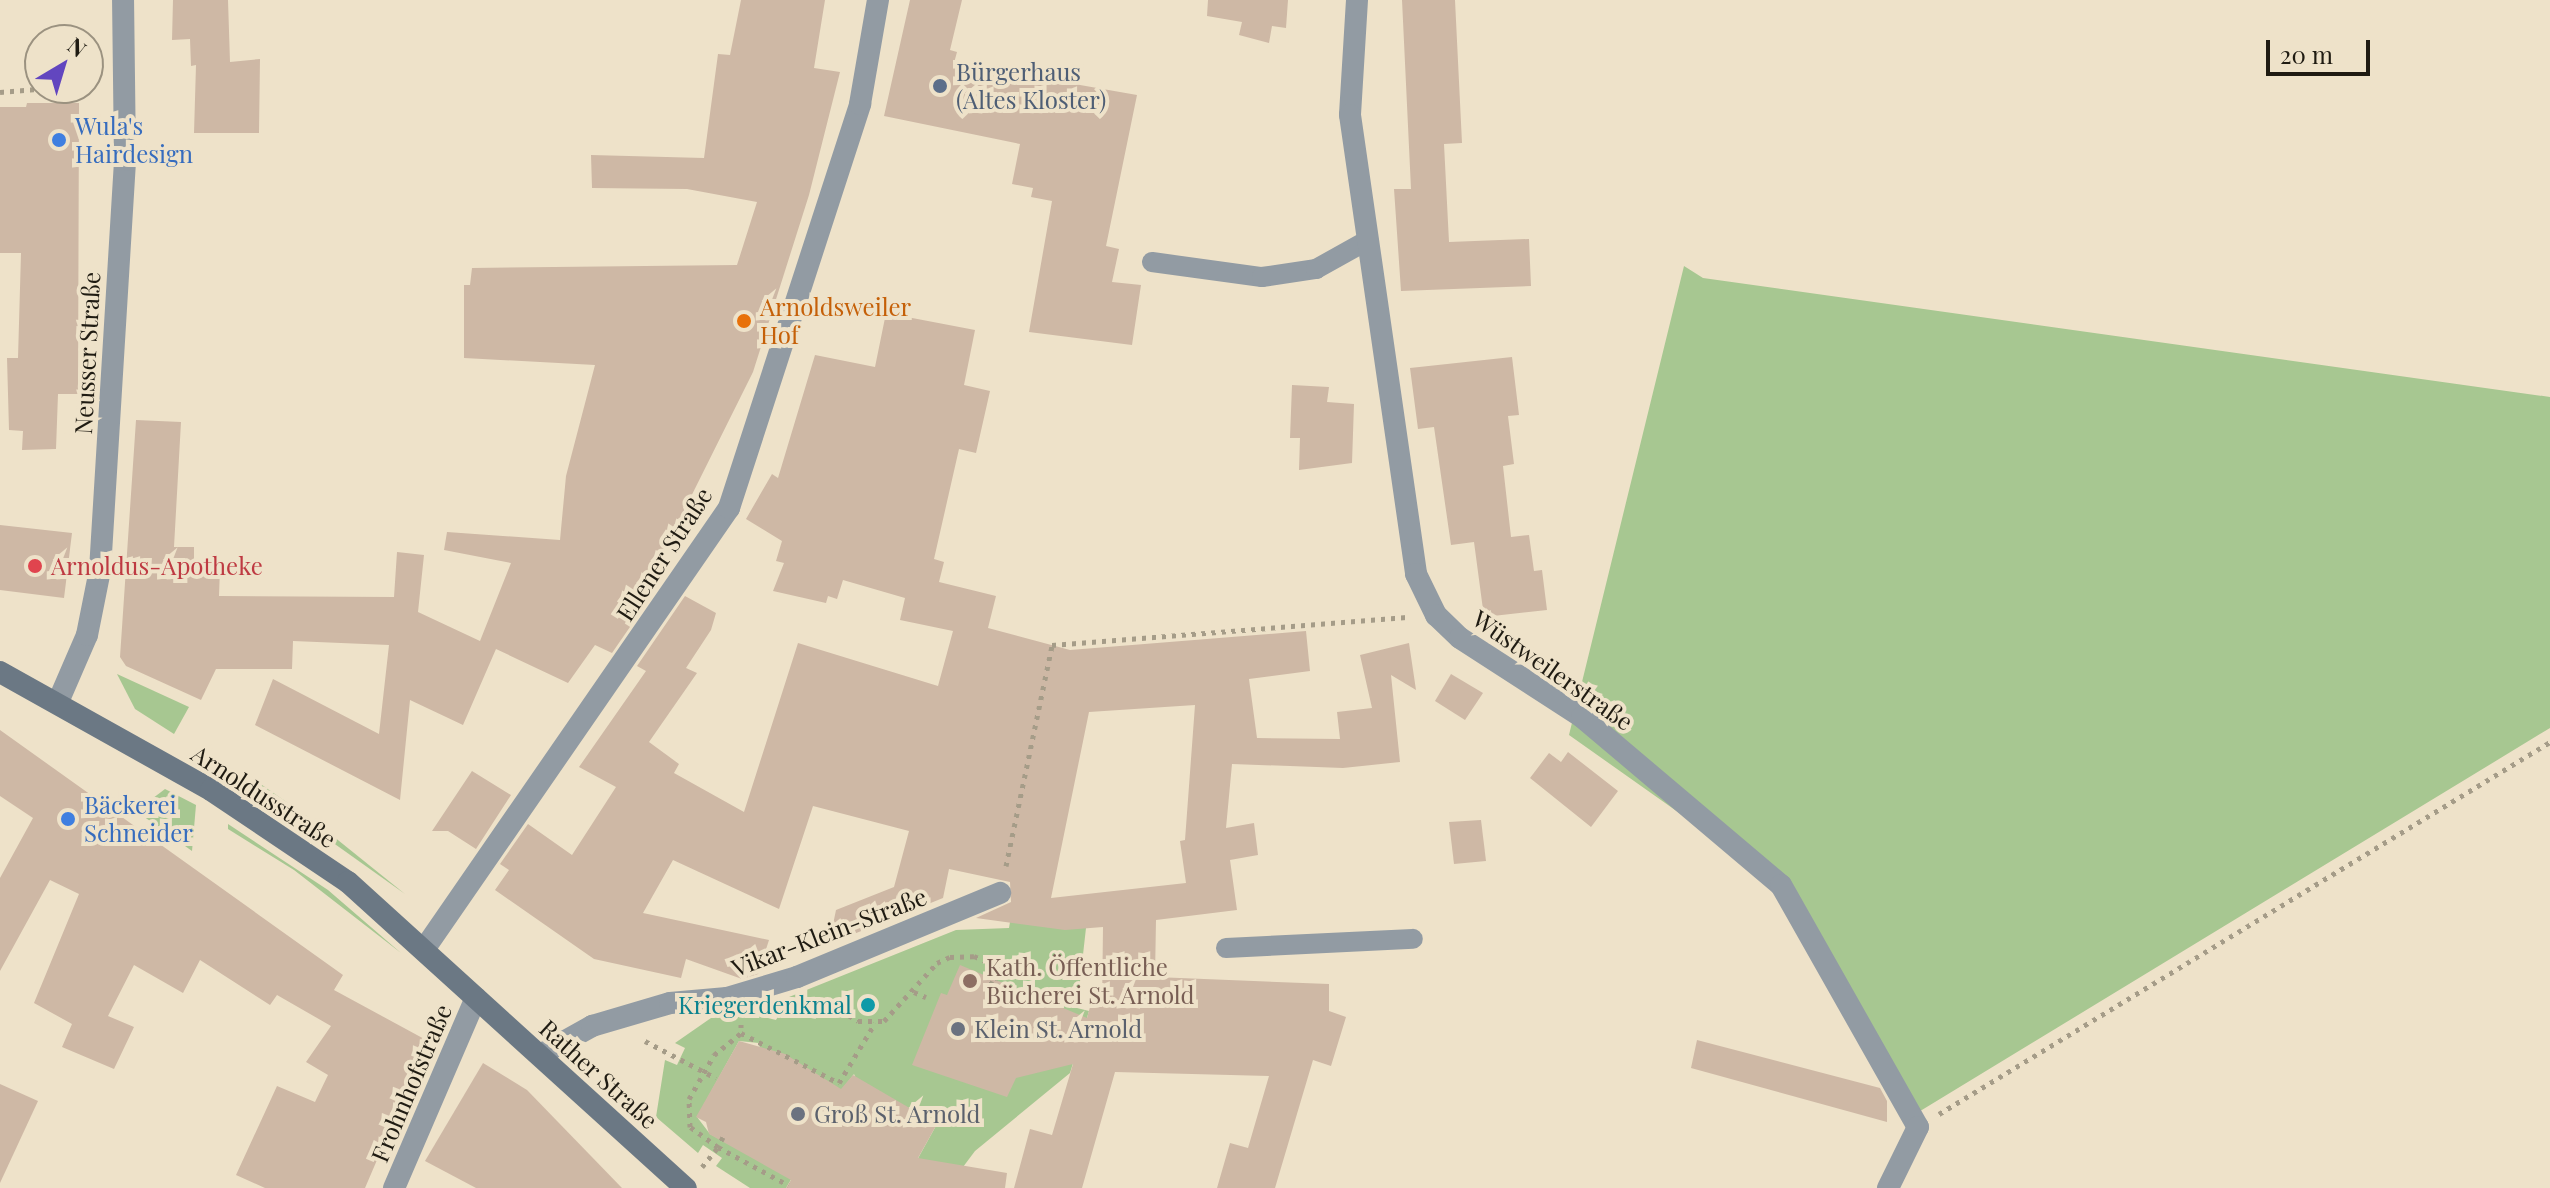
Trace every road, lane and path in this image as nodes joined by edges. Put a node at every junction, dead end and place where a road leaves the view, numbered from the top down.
1 (123, 0) edge
2 (878, 0) edge
3 (1357, 0) edge
4 (24, 90) edge
5 (0, 92) edge
6 (1368, 240) junction
7 (1152, 262) dead end
8 (1436, 615) junction
9 (0, 672) edge
10 (58, 702) junction
11 (2550, 742) edge
12 (1000, 893) joint
13 (1413, 939) dead end
14 (425, 948) junction
15 (1226, 948) dead end
16 (988, 982) dead end
17 (914, 992) junction
18 (739, 995) junction
19 (926, 997) dead end
20 (476, 998) junction
21 (783, 1011) dead end
22 (876, 1022) junction
23 (741, 1033) junction
24 (540, 1055) junction
25 (677, 1058) dead end
26 (704, 1071) junction
27 (716, 1078) dead end
28 (1918, 1127) junction
29 (723, 1137) dead end
30 (718, 1147) junction
31 (708, 1160) dead end
32 (784, 1185) edge
33 (394, 1188) edge
34 (686, 1188) edge
35 (1888, 1188) edge

1 - 10 street, Neusser Straße
2 - 14 street, Ellener Straße
3 - 6 street, Wüstweilerstraße
4 - 5 path
6 - 7 lane
6 - 8 street, Wüstweilerstraße
8 - 12 path
8 - 28 street, Wüstweilerstraße
9 - 10 main road, Arnoldusstraße
10 - 14 main road, Arnoldusstraße
11 - 28 path
12 - 18 street, Vikar-Klein-Straße
13 - 15 lane
14 - 20 main road, Arnoldusstraße
16 - 17 path
17 - 19 path
17 - 22 path
18 - 23 path
18 - 24 street, Vikar-Klein-Straße
20 - 24 main road, Rather Straße
20 - 33 street, Frohnhofstraße
21 - 22 path
22 - 23 path
23 - 26 path
24 - 34 main road, Rather Straße
25 - 26 path
26 - 27 path
26 - 30 path
28 - 35 street
29 - 30 path
30 - 31 path
30 - 32 path

